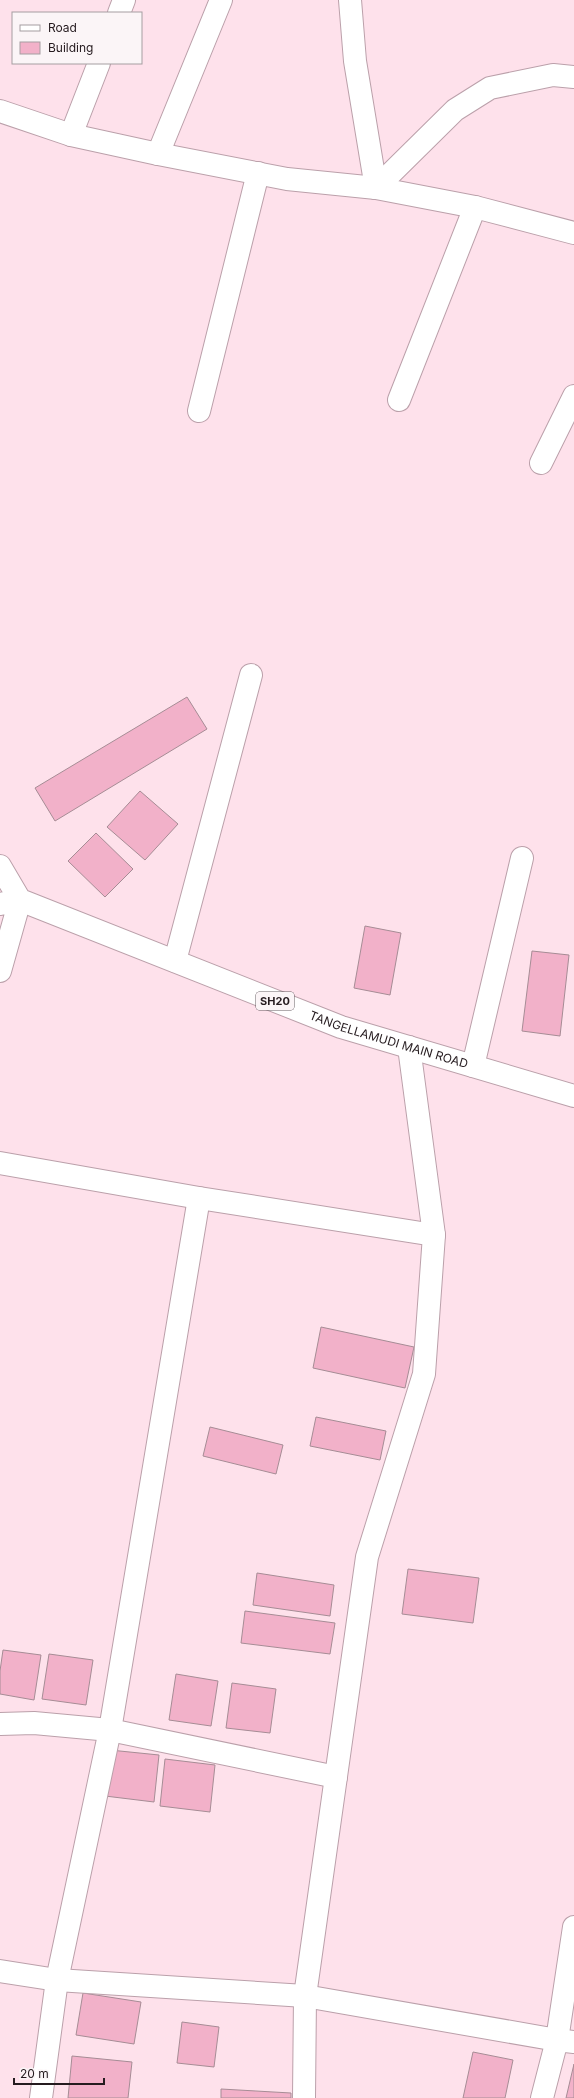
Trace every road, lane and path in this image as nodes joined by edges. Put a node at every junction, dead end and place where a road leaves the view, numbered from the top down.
1 (124, 0) edge
2 (220, 0) edge
3 (350, 0) edge
4 (119, 12) edge
5 (99, 64) edge
6 (574, 77) edge
7 (0, 111) edge
8 (71, 135) junction
9 (158, 154) junction
10 (258, 173) junction
11 (376, 188) junction
12 (475, 207) junction
13 (574, 233) edge
14 (574, 396) edge
15 (399, 400) dead end
16 (199, 410) dead end
17 (541, 463) dead end
18 (251, 675) dead end
19 (522, 858) dead end
20 (0, 866) edge
21 (10, 902) edge
22 (175, 961) junction
23 (0, 971) edge
24 (409, 1047) junction
25 (473, 1066) junction
26 (574, 1096) edge
27 (0, 1163) edge
28 (199, 1198) junction
29 (434, 1235) junction
30 (0, 1724) edge
31 (110, 1730) junction
32 (336, 1777) junction
33 (574, 1927) edge
34 (0, 1971) edge
35 (57, 1980) junction
36 (305, 1996) junction
37 (566, 2041) edge
38 (41, 2098) edge
39 (304, 2098) edge
40 (542, 2098) edge

1 - 4 street
2 - 9 street
3 - 11 street
5 - 8 street
6 - 11 street
7 - 8 street
8 - 9 street
9 - 10 street
10 - 11 street
10 - 16 street
11 - 12 street
12 - 13 street
12 - 15 street
14 - 17 street
18 - 22 street
19 - 25 street
20 - 21 street
21 - 22 street, TANGELLAMUDI MAIN ROAD / SH20
21 - 23 street
22 - 24 street, TANGELLAMUDI MAIN ROAD / SH20
24 - 25 street, TANGELLAMUDI MAIN ROAD / SH20
24 - 29 street
25 - 26 street, TANGELLAMUDI MAIN ROAD / SH20
27 - 28 street
28 - 29 street
28 - 31 street
29 - 32 street
30 - 31 street
31 - 32 street
31 - 35 street
32 - 36 street
33 - 37 street
34 - 35 street
35 - 36 street
35 - 38 street
36 - 37 street
36 - 39 street
37 - 40 street

